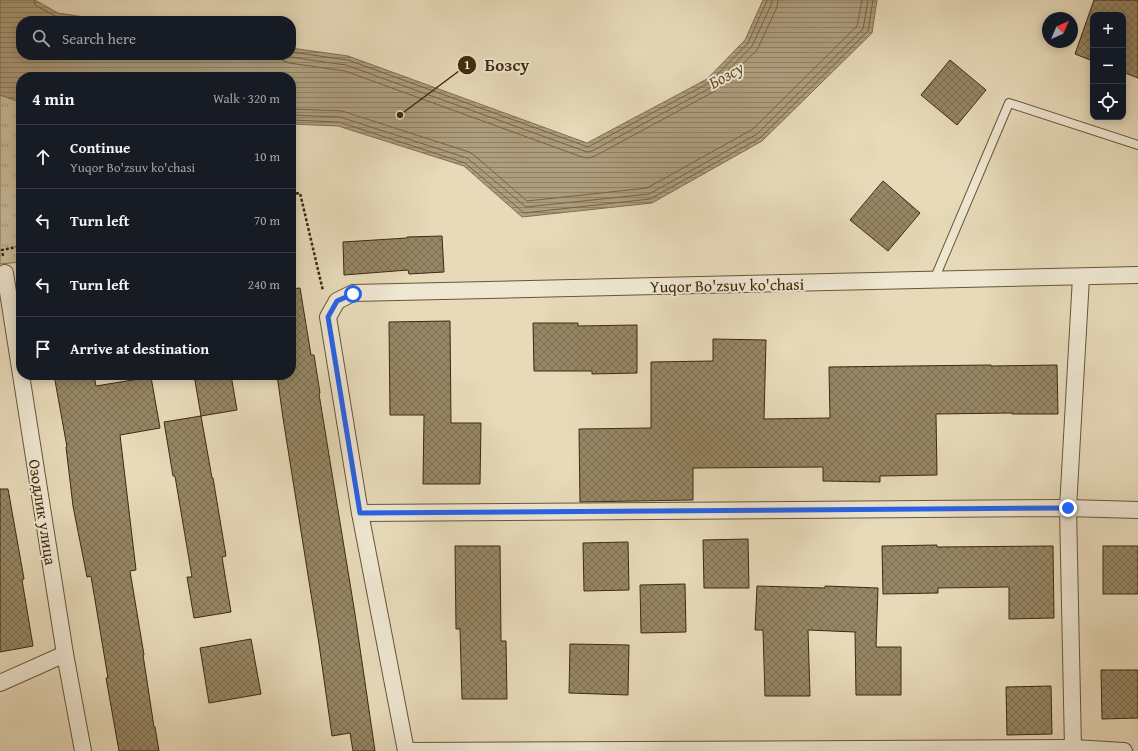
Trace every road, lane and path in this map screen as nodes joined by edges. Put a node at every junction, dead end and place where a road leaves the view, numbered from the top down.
1 (1138, 145) edge
2 (296, 193) edge
3 (2, 274) edge
4 (1138, 276) edge
5 (1080, 277) junction
6 (934, 280) junction
7 (328, 317) junction
8 (16, 358) edge
9 (20, 380) edge
10 (1068, 508) junction
11 (1138, 510) edge
12 (360, 513) junction
13 (65, 654) junction
14 (0, 683) edge
15 (1073, 748) junction
16 (83, 751) edge
17 (406, 751) edge
18 (1124, 751) edge

1 - 6 lane
2 - 7 path
3 - 8 street, Озодлик улица
4 - 5 street, Yuqor Bo'zsuv ko'chasi
5 - 6 street, Yuqor Bo'zsuv ko'chasi
5 - 10 street
6 - 7 street, Yuqor Bo'zsuv ko'chasi
7 - 12 street
9 - 13 street, Озодлик улица
10 - 11 street
10 - 12 street
10 - 15 street
12 - 17 street
13 - 14 street
13 - 16 street, Озодлик улица
15 - 17 street
15 - 18 street

